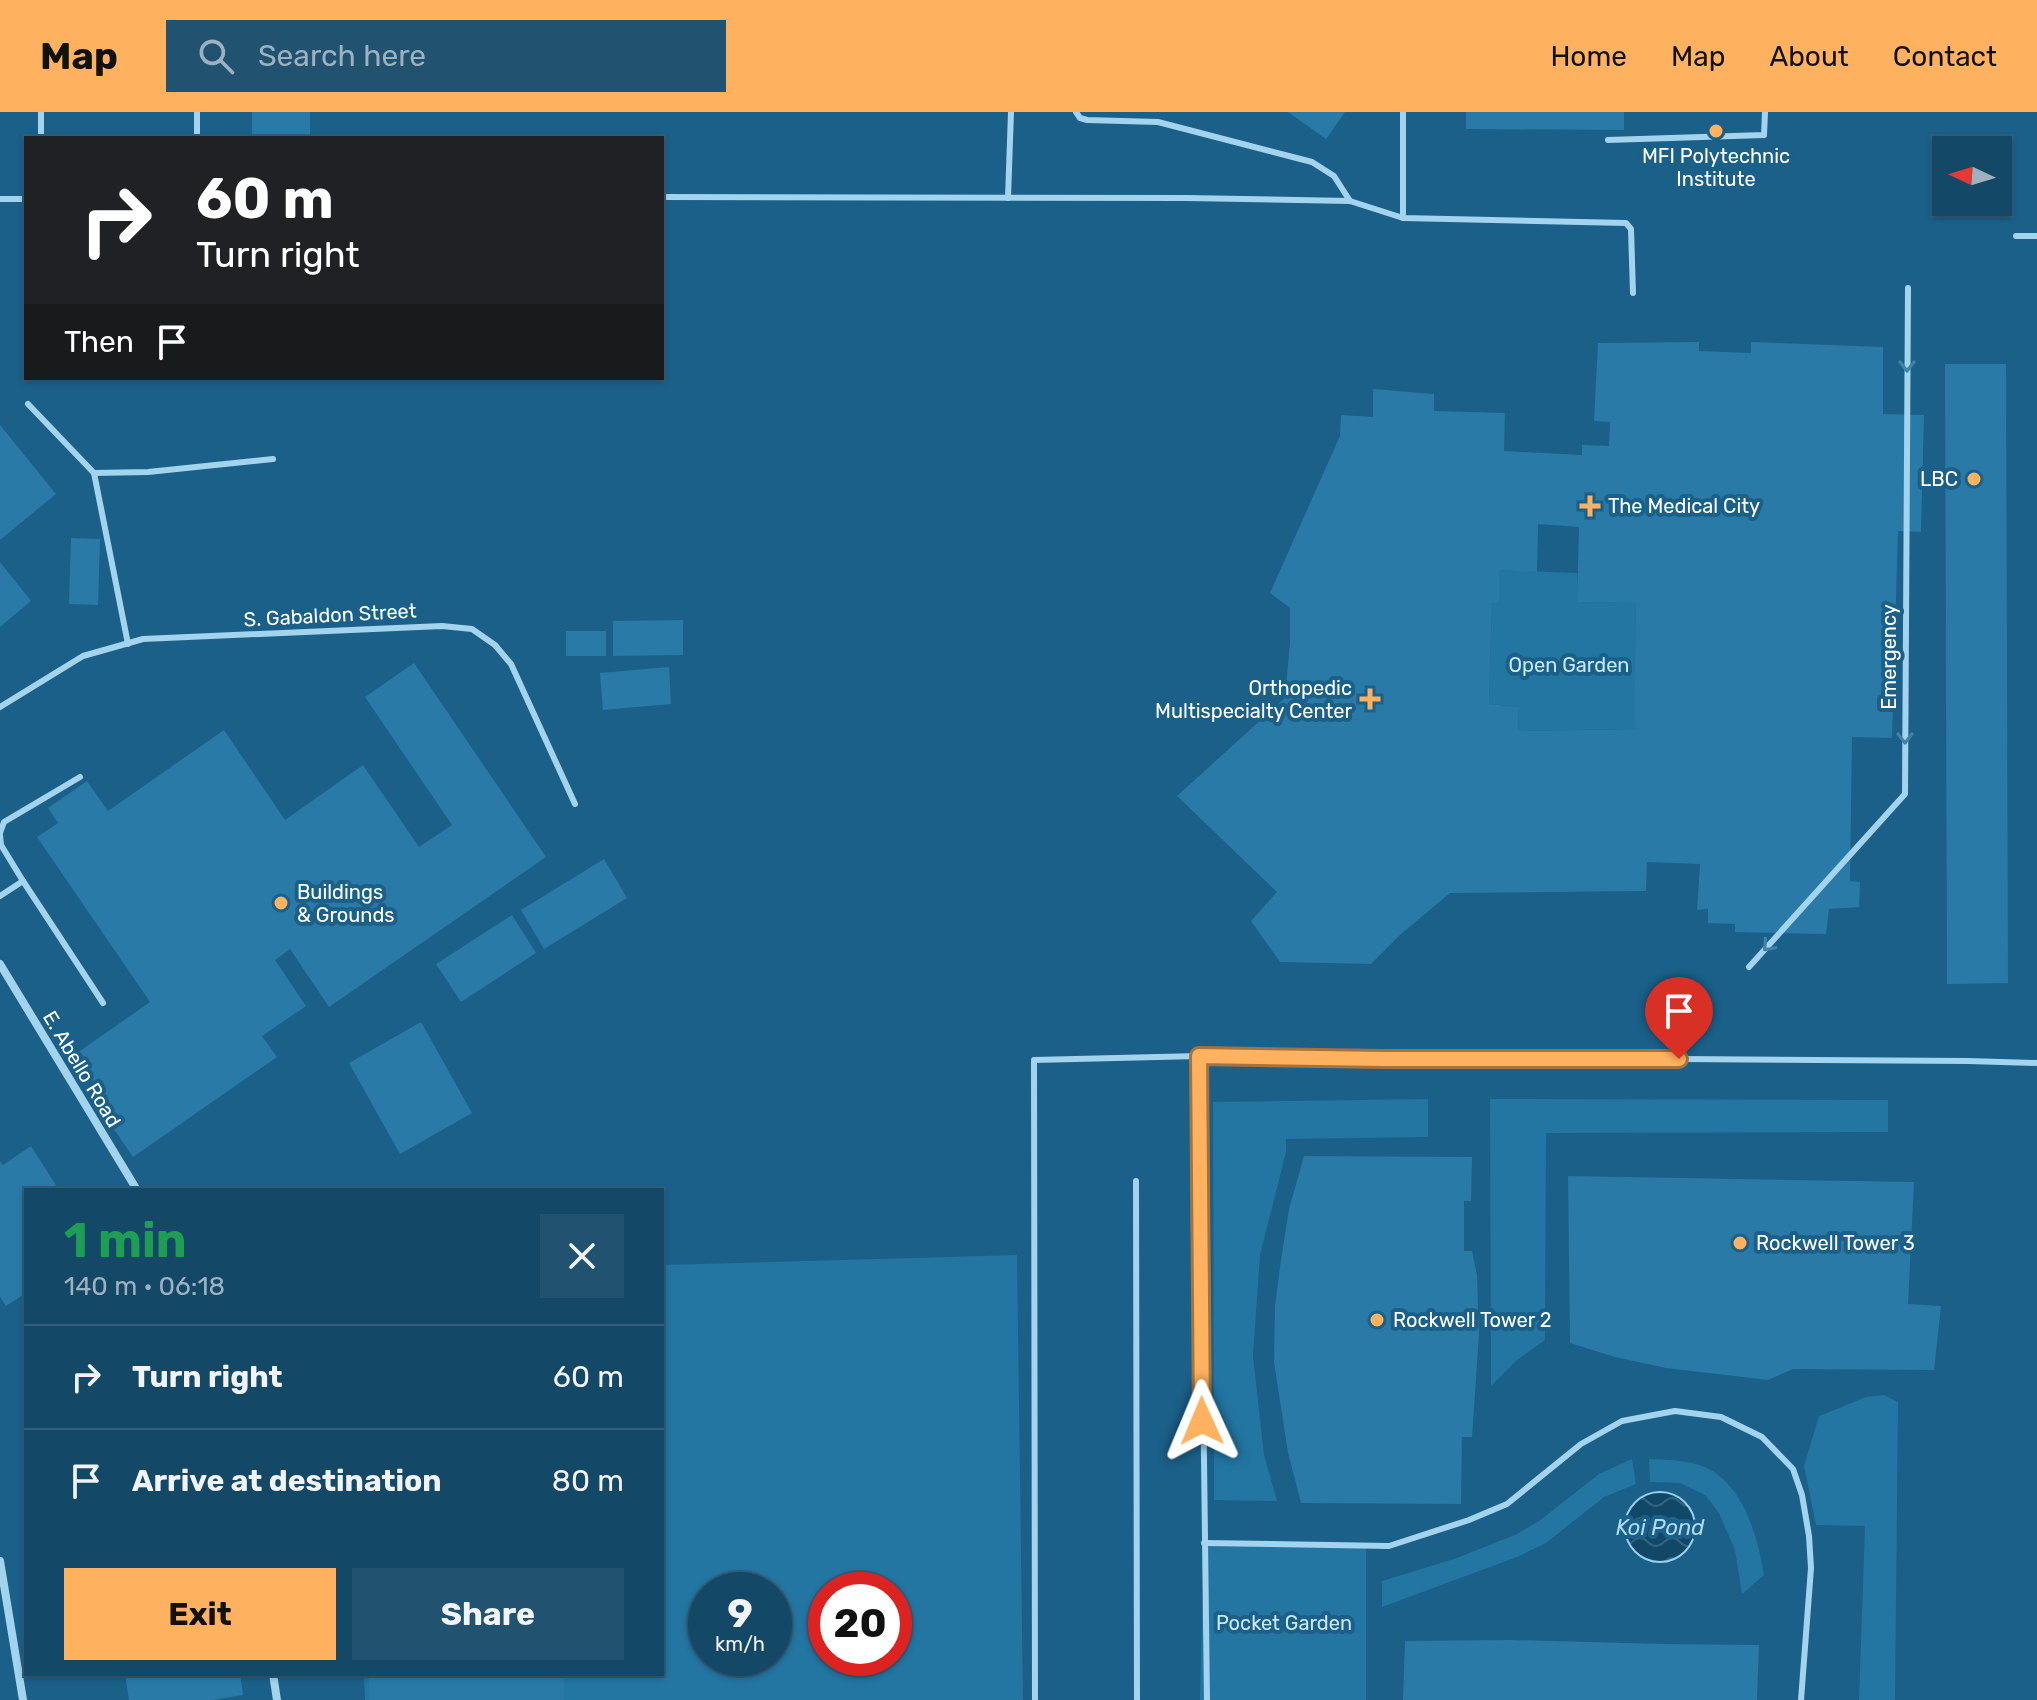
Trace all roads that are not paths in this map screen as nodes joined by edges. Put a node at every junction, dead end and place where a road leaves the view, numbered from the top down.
1 (41, 112) edge
2 (197, 112) edge
3 (1011, 112) edge
4 (1076, 112) edge
5 (1158, 112) edge
6 (1403, 112) edge
7 (1765, 112) edge
8 (1158, 122) junction
9 (41, 136) edge
10 (197, 136) edge
11 (1608, 140) dead end
12 (664, 197) edge
13 (1008, 198) junction
14 (0, 199) edge
15 (24, 199) edge
16 (1350, 201) junction
17 (1403, 218) junction
18 (2016, 236) dead end
19 (2037, 236) edge
20 (1908, 288) dead end
21 (1633, 293) dead end
22 (28, 404) dead end
23 (273, 459) dead end
24 (94, 473) junction
25 (128, 644) junction
26 (0, 707) edge
27 (80, 777) dead end
28 (575, 804) dead end
29 (0, 834) edge
30 (23, 881) junction
31 (0, 896) edge
32 (0, 964) edge
33 (1749, 967) dead end
34 (103, 1003) dead end
35 (1199, 1056) junction
36 (2037, 1063) edge
37 (1136, 1181) dead end
38 (136, 1188) edge
39 (1204, 1543) junction
40 (0, 1562) edge
41 (273, 1676) edge
42 (23, 1700) edge
43 (277, 1700) edge
44 (1035, 1700) edge
45 (1137, 1700) edge
46 (1207, 1700) edge
47 (1801, 1700) edge

1 - 9 lane
2 - 10 lane
3 - 13 lane
4 - 8 lane
5 - 8 lane
6 - 17 lane
7 - 11 lane
8 - 16 lane
12 - 13 lane
13 - 16 lane
14 - 15 lane
16 - 17 lane
17 - 21 lane
18 - 19 lane
20 -> 33 lane, Emergency
22 - 24 lane
23 - 24 lane
24 - 25 lane
25 - 26 lane, S. Gabaldon Street
25 - 28 lane, S. Gabaldon Street
27 - 29 lane
29 - 30 lane
30 - 31 lane
30 - 34 lane
32 - 38 street, E. Abello Road
35 - 36 lane
35 - 39 lane
35 - 44 lane
37 - 45 lane
39 - 46 lane
39 - 47 lane
40 - 42 street
41 - 43 street

